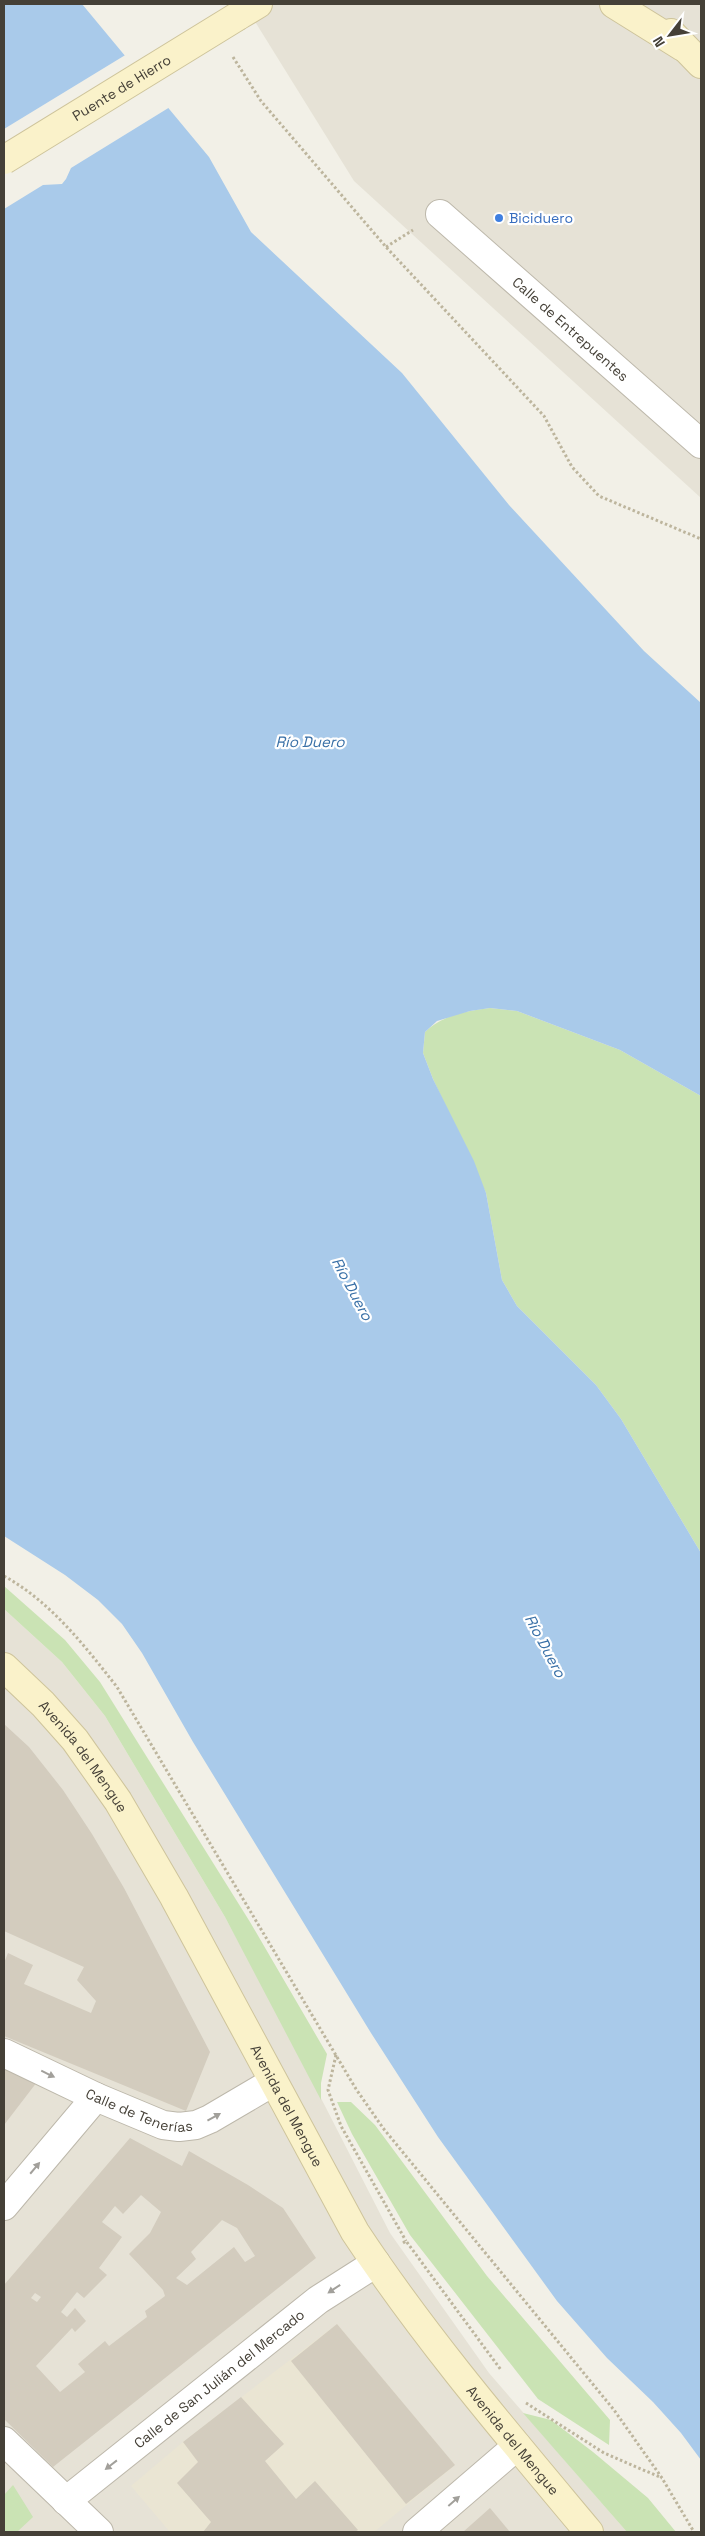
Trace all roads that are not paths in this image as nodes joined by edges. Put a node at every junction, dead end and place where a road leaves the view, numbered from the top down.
1 (614, 4) edge
2 (650, 4) edge
3 (248, 10) edge
4 (692, 56) edge
5 (4, 160) edge
6 (440, 214) dead end
7 (701, 444) edge
8 (4, 1667) edge
9 (4, 2053) edge
10 (273, 2082) junction
11 (96, 2097) junction
12 (4, 2206) edge
13 (376, 2263) junction
14 (4, 2441) edge
15 (517, 2446) junction
16 (66, 2501) junction
17 (99, 2532) edge
18 (417, 2532) edge
19 (589, 2532) edge

1 - 4 street
2 - 4 street
3 - 5 street, Puente de Hierro, bridge
6 - 7 street, Calle de Entrepuentes
8 - 10 street, Avenida del Mengue
9 -> 11 street, Calle de Tenerías
11 -> 10 street, Calle de Tenerías
10 - 13 street, Avenida del Mengue
12 -> 11 street
13 - 15 street, Avenida del Mengue
13 -> 16 street, Calle de San Julián del Mercado
14 - 16 street
18 -> 15 street
15 - 19 street, Avenida del Mengue
16 - 17 street

